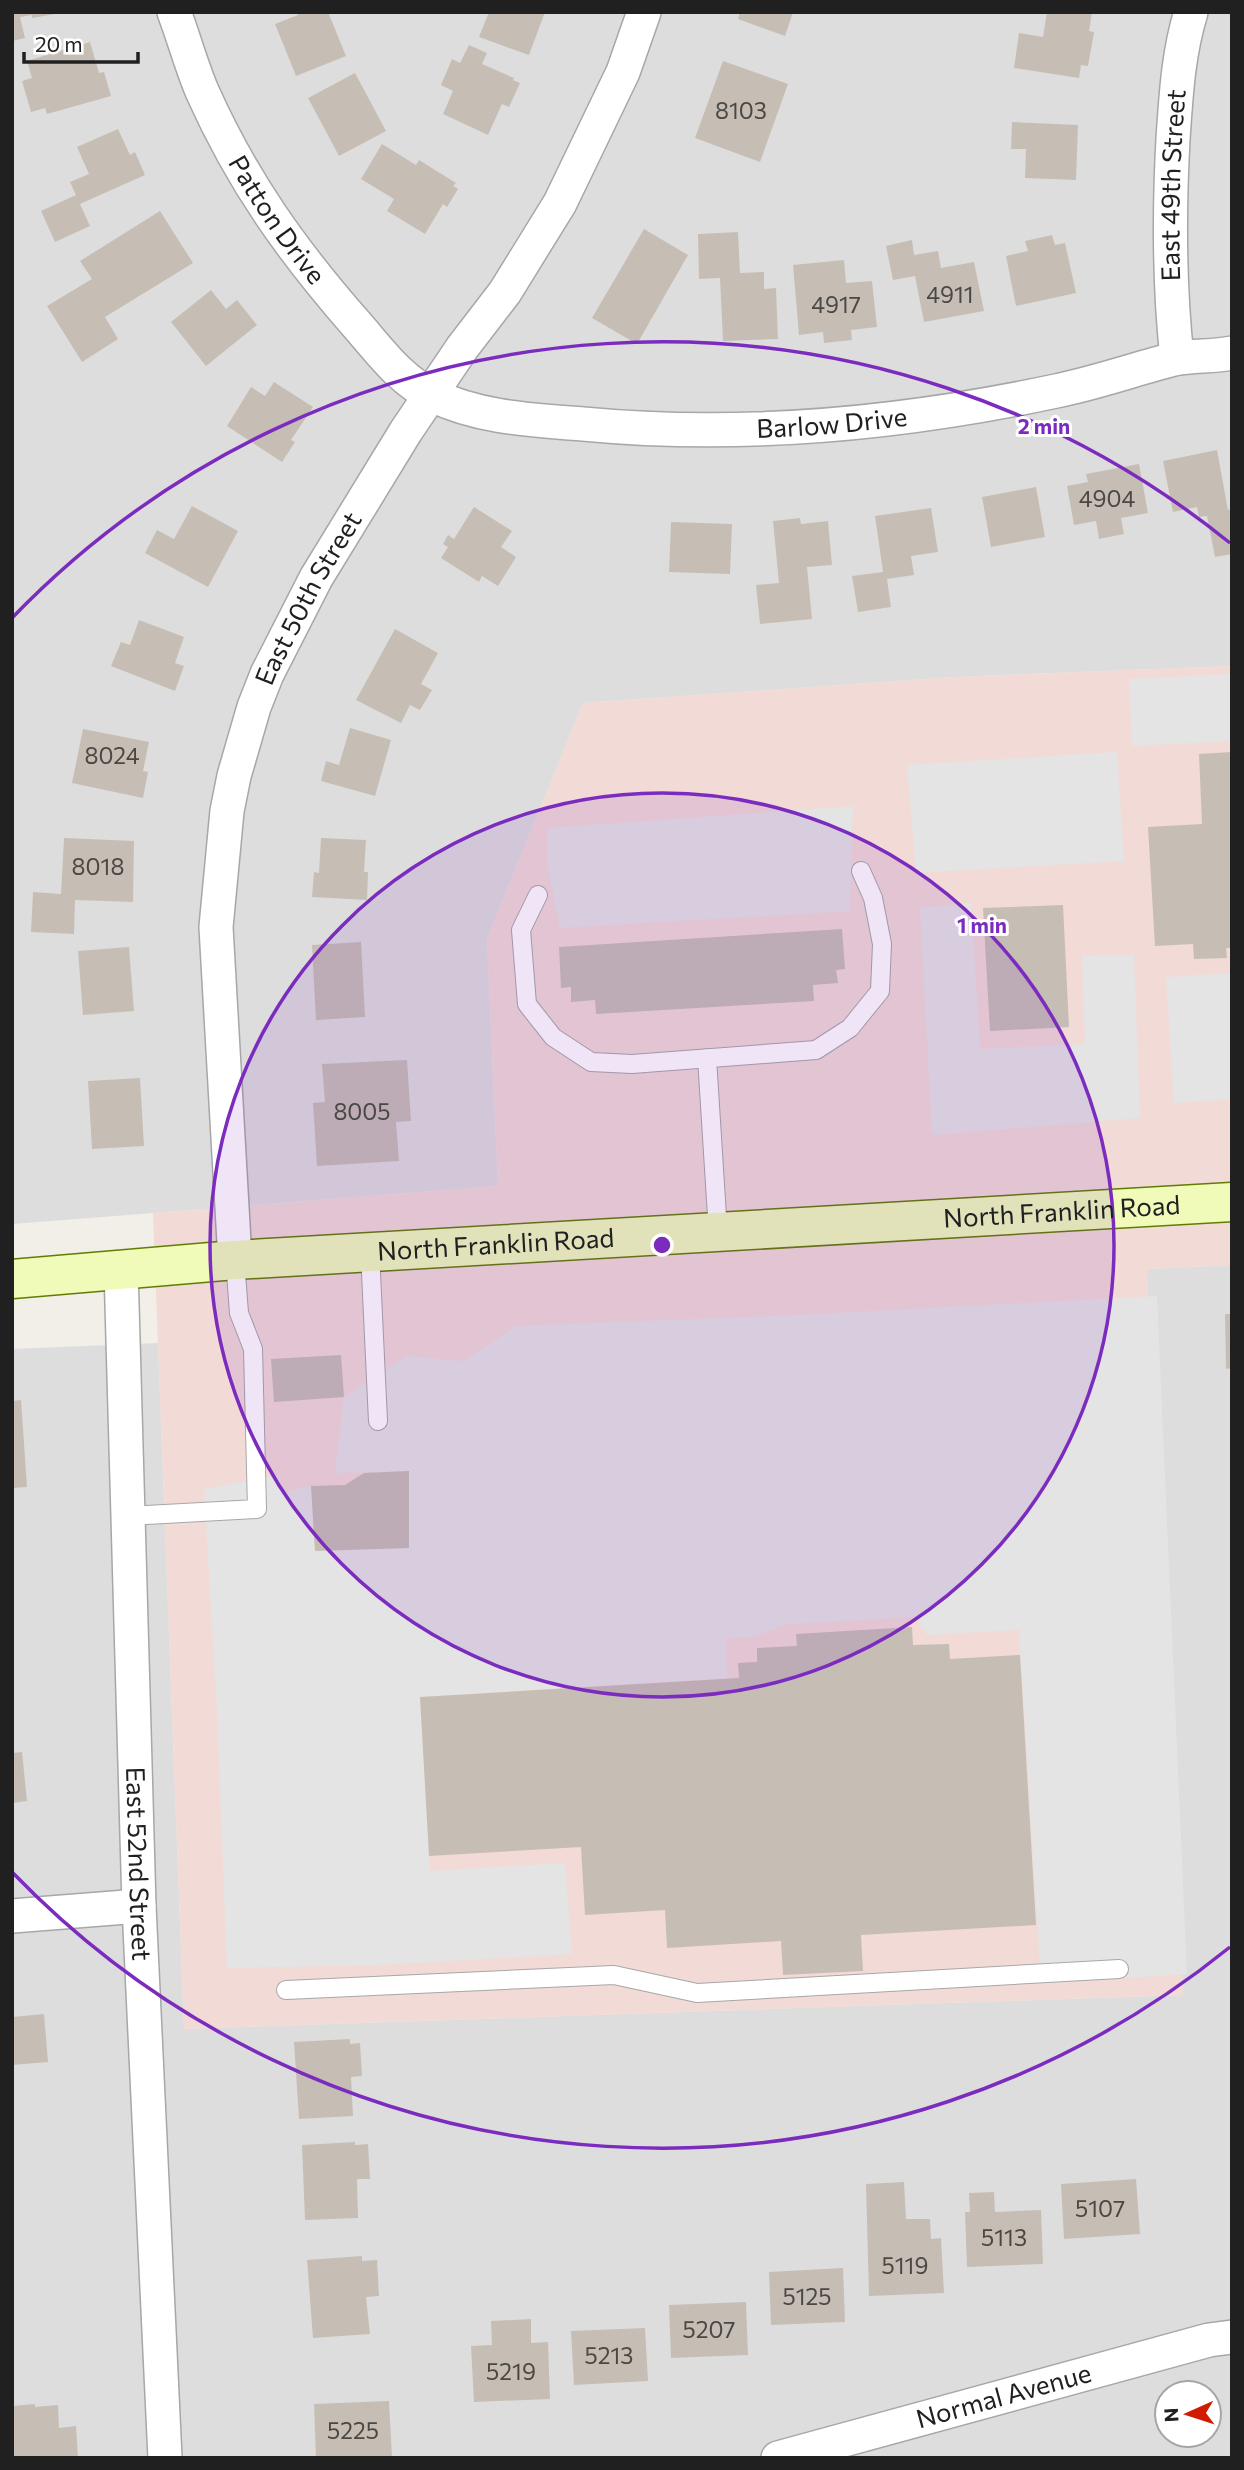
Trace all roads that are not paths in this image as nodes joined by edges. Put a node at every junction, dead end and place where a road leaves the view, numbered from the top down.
1 (174, 12) edge
2 (644, 12) edge
3 (1191, 12) edge
4 (1232, 353) edge
5 (1177, 358) junction
6 (430, 395) junction
7 (861, 871) dead end
8 (538, 895) dead end
9 (708, 1058) junction
10 (1232, 1202) edge
11 (718, 1232) junction
12 (370, 1252) junction
13 (236, 1260) junction
14 (121, 1269) junction
15 (12, 1279) edge
16 (378, 1421) dead end
17 (128, 1516) junction
18 (139, 1906) junction
19 (12, 1916) edge
20 (1119, 1969) dead end
21 (286, 1990) dead end
22 (1232, 2337) edge
23 (165, 2458) edge
24 (778, 2458) edge

1 - 6 street, Patton Drive
2 - 6 street, East 50th Street
3 - 5 street, East 49th Street
4 - 5 street, Barlow Drive
5 - 6 street, Barlow Drive
6 - 13 street, East 50th Street
7 - 9 lane
8 - 9 lane
9 - 11 lane
10 - 11 main road, North Franklin Road
11 - 12 main road, North Franklin Road
12 - 13 main road, North Franklin Road
12 - 16 lane
13 - 14 main road, North Franklin Road
13 - 17 lane
14 - 15 main road, North Franklin Road
14 - 17 street, East 52nd Street
17 - 18 street, East 52nd Street
18 - 19 street
18 - 23 street, East 52nd Street
20 - 21 lane
22 - 24 street, Normal Avenue

